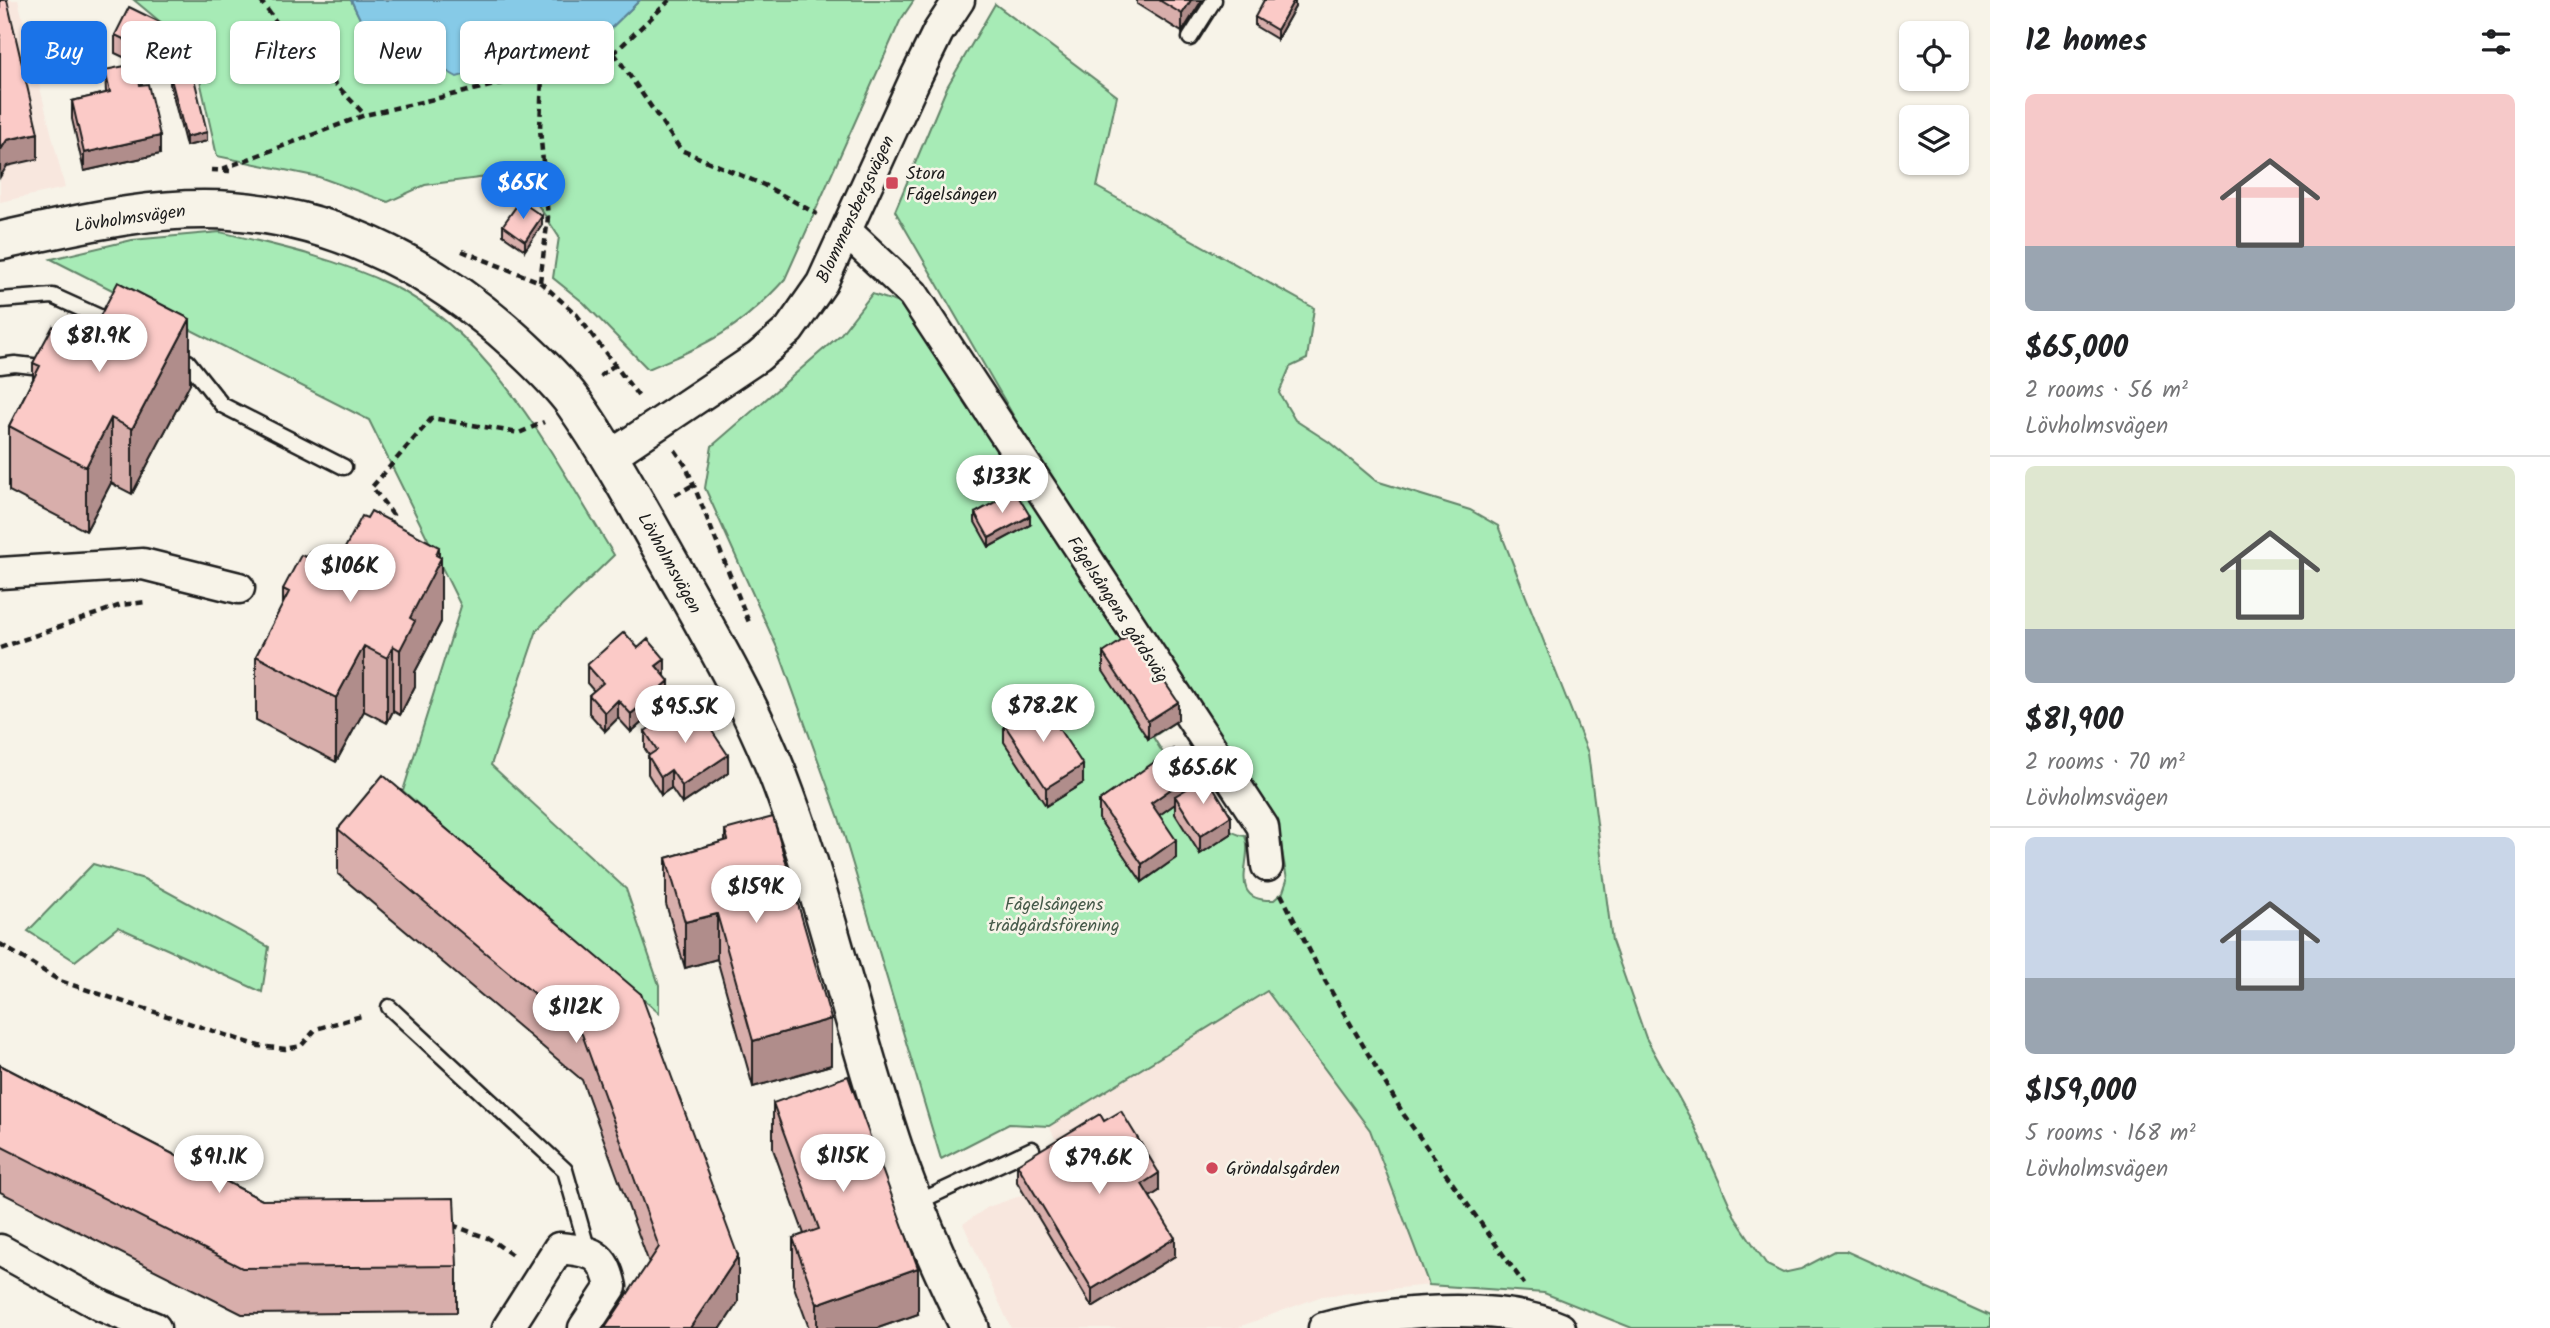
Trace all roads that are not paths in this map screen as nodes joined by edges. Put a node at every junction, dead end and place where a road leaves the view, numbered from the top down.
1 (959, 0) edge
2 (1214, 0) edge
3 (1190, 38) dead end
4 (846, 231) junction
5 (0, 241) edge
6 (0, 300) edge
7 (133, 334) edge
8 (155, 345) edge
9 (0, 366) edge
10 (50, 368) edge
11 (609, 457) junction
12 (344, 467) dead end
13 (0, 573) edge
14 (239, 588) dead end
15 (1267, 866) road end
16 (389, 1007) road end
17 (1032, 1149) dead end
18 (914, 1203) junction
19 (0, 1250) edge
20 (588, 1251) junction
21 (1557, 1327) edge
22 (155, 1328) edge
23 (508, 1328) edge
24 (584, 1328) edge
25 (970, 1328) edge
26 (1324, 1328) edge

1 - 4 street, Blommensbergsvägen
2 - 3 lane
4 - 11 street, Blommensbergsvägen
4 - 15 street, Fågelsångens gårdsväg
5 - 11 street, Lövholmsvägen
6 - 7 lane
8 - 12 lane
9 - 10 lane
11 - 18 street, Lövholmsvägen
13 - 14 street
16 - 20 lane
17 - 18 lane
18 - 25 street, Lövholmsvägen
19 - 22 street
20 - 23 street
20 - 24 street
21 - 26 street

